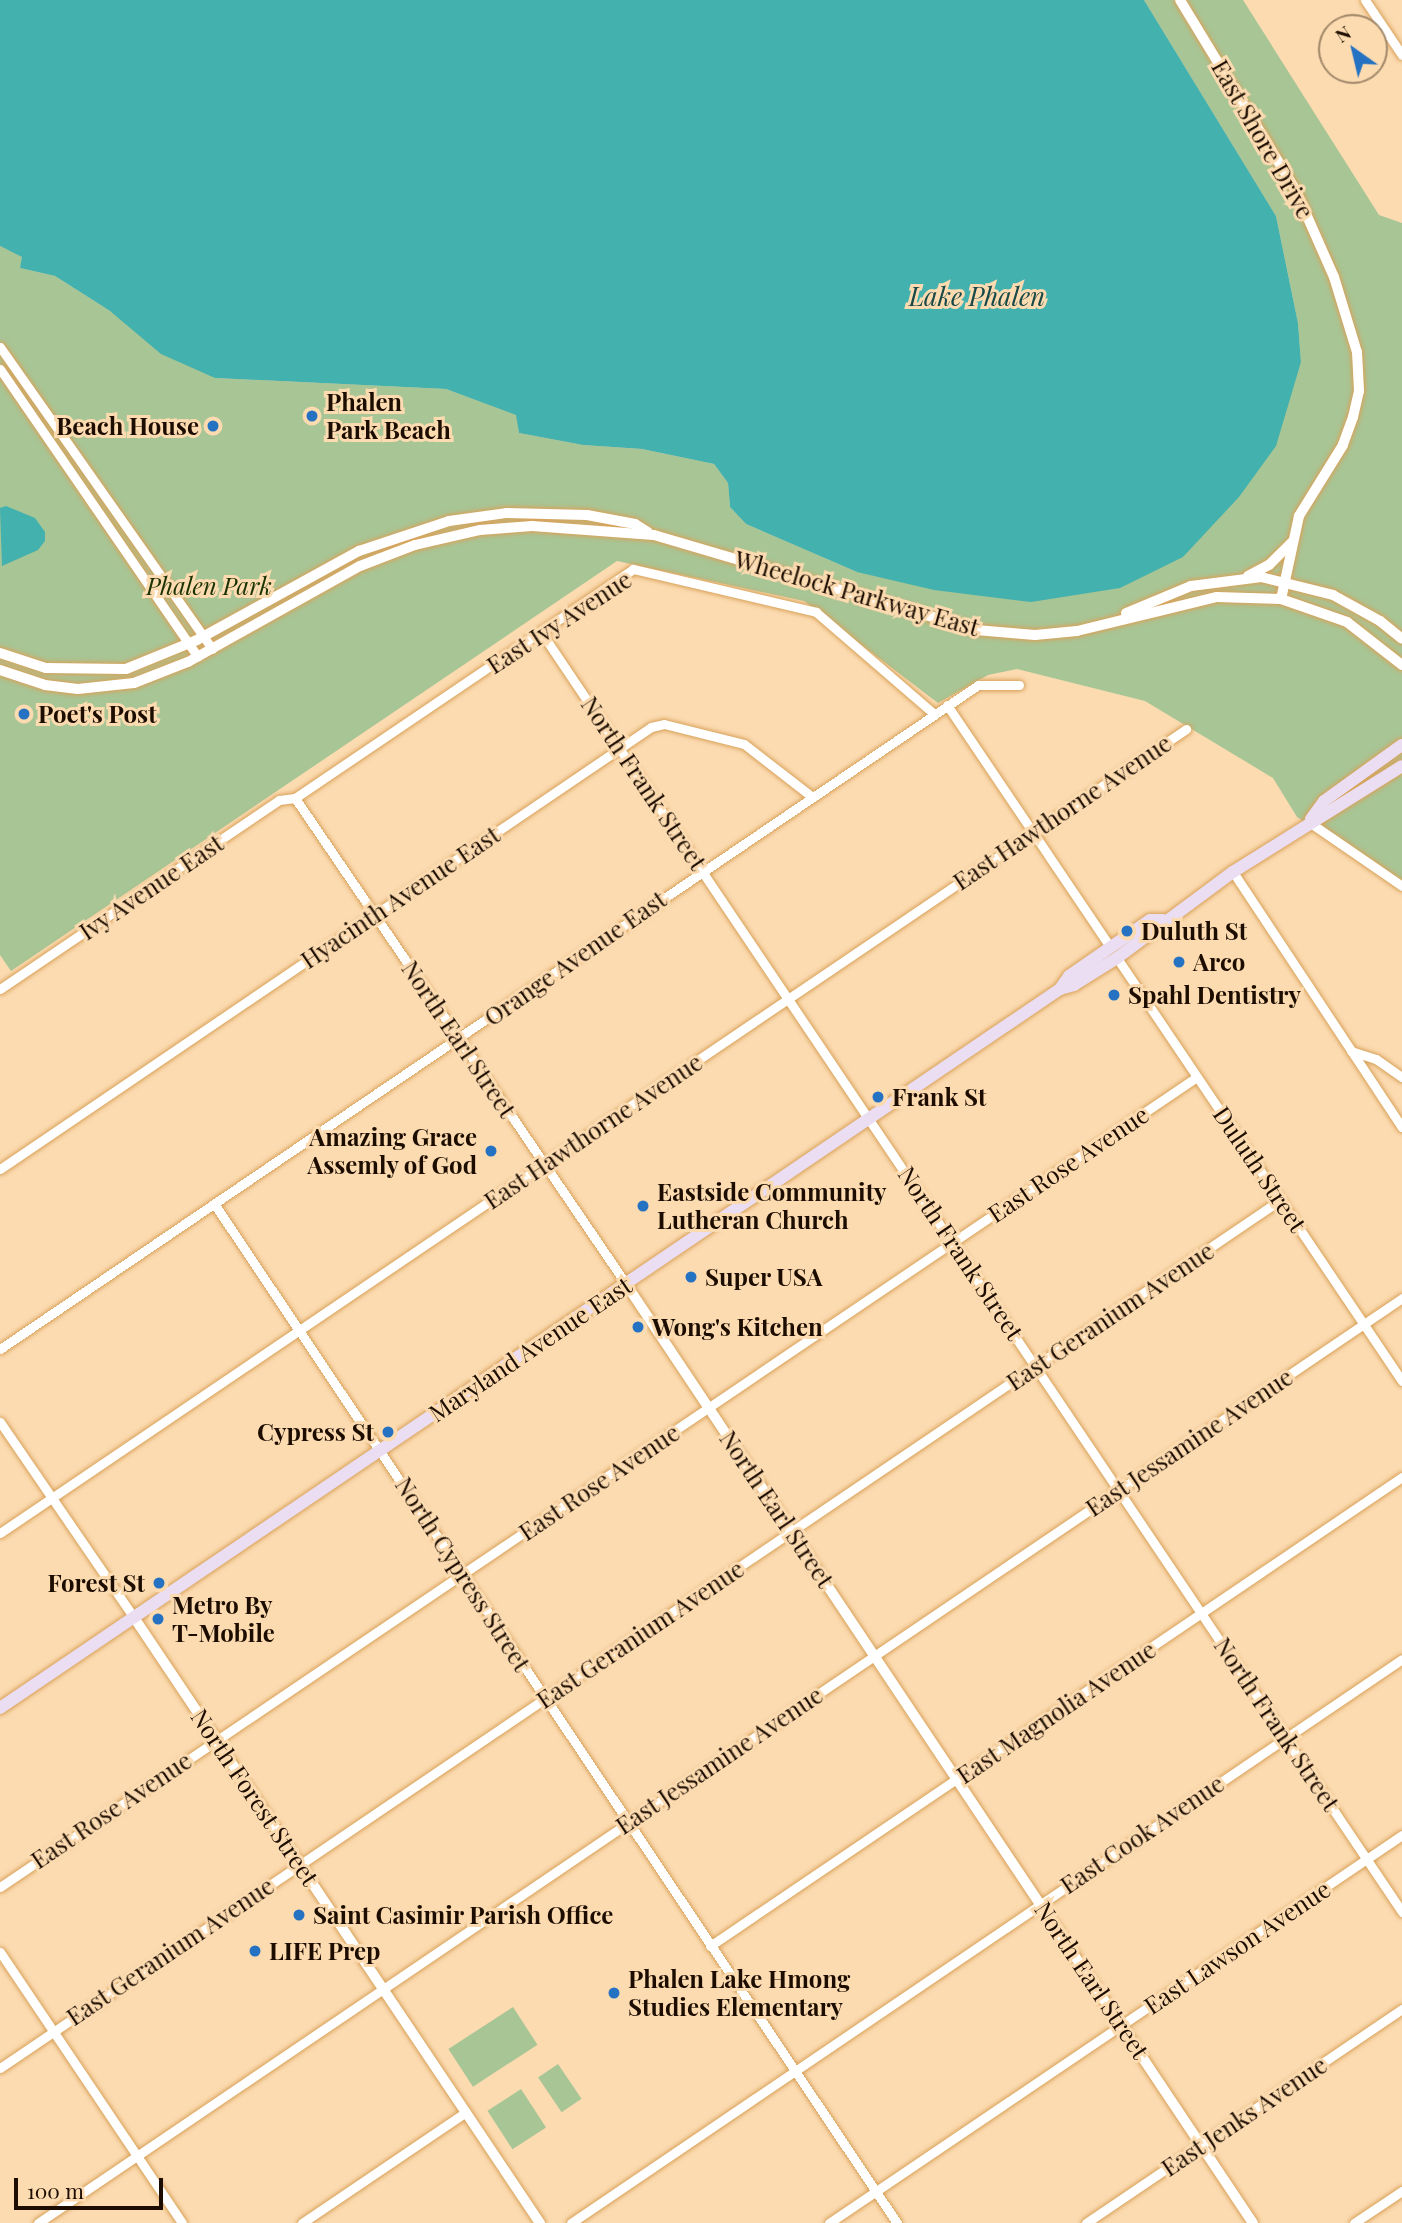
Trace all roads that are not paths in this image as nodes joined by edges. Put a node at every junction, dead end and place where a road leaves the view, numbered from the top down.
1 (1180, 0) edge
2 (1365, 0) edge
3 (1402, 55) edge
4 (0, 346) edge
5 (0, 369) edge
6 (654, 535) junction
7 (1292, 542) junction
8 (1245, 577) junction
9 (1284, 580) junction
10 (1281, 599) junction
11 (1104, 624) junction
12 (541, 632) junction
13 (203, 636) junction
14 (1402, 639) edge
15 (189, 643) junction
16 (212, 649) junction
17 (0, 653) edge
18 (198, 657) junction
19 (1402, 664) edge
20 (0, 670) edge
21 (1019, 685) dead end
22 (947, 705) junction
23 (934, 714) junction
24 (1186, 729) dead end
25 (1402, 745) edge
26 (620, 748) junction
27 (1402, 766) edge
28 (304, 792) joint
29 (811, 796) junction
30 (295, 798) junction
31 (1309, 822) junction
32 (1033, 832) junction
33 (703, 870) junction
34 (1233, 872) junction
35 (1402, 887) edge
36 (374, 914) junction
37 (1113, 952) junction
38 (0, 989) edge
39 (789, 996) junction
40 (459, 1039) junction
41 (1351, 1051) junction
42 (1197, 1077) junction
43 (1402, 1077) edge
44 (871, 1117) junction
45 (1402, 1127) edge
46 (545, 1164) junction
47 (0, 1169) edge
48 (1280, 1200) junction
49 (215, 1205) junction
50 (954, 1242) junction
51 (626, 1284) junction
52 (1402, 1298) edge
53 (1364, 1324) junction
54 (300, 1330) junction
55 (0, 1349) edge
56 (1037, 1365) junction
57 (1402, 1381) edge
58 (709, 1408) junction
59 (0, 1422) edge
60 (381, 1450) junction
61 (1402, 1477) edge
62 (1119, 1490) junction
63 (52, 1498) junction
64 (792, 1530) junction
65 (0, 1533) edge
66 (463, 1573) junction
67 (1202, 1613) junction
68 (133, 1616) junction
69 (875, 1656) junction
70 (1402, 1659) edge
71 (544, 1699) junction
72 (0, 1708) edge
73 (1285, 1738) junction
74 (215, 1739) junction
75 (957, 1779) junction
76 (627, 1822) junction
77 (1402, 1835) edge
78 (1367, 1859) junction
79 (299, 1864) junction
80 (0, 1887) edge
81 (1040, 1903) junction
82 (1402, 1912) edge
83 (710, 1946) junction
84 (0, 1952) edge
85 (382, 1988) junction
86 (1402, 2009) edge
87 (1122, 2025) junction
88 (53, 2031) junction
89 (0, 2067) edge
90 (794, 2071) junction
91 (466, 2112) junction
92 (1201, 2145) junction
93 (137, 2155) junction
94 (875, 2191) junction
95 (1402, 2191) edge
96 (37, 2223) edge
97 (182, 2223) edge
98 (302, 2223) edge
99 (540, 2223) edge
100 (571, 2223) edge
101 (829, 2223) edge
102 (897, 2223) edge
103 (1086, 2223) edge
104 (1253, 2223) edge
105 (1354, 2223) edge

1 - 7 street, East Shore Drive
2 - 3 street
4 - 13 street
5 - 15 street
6 - 11 street, Wheelock Parkway East
6 - 13 street, Wheelock Parkway East
6 - 16 street, Wheelock Parkway East
7 - 8 street
7 - 9 street, East Shore Drive
8 - 9 street, Wheelock Parkway East
8 - 11 street, Wheelock Parkway East
9 - 10 street, East Shore Drive
9 - 14 street, Wheelock Parkway East
10 - 11 street, Wheelock Parkway East
10 - 19 street, Wheelock Parkway East
12 - 23 street, East Ivy Avenue
12 - 26 street, North Frank Street
12 - 28 street, East Ivy Avenue
13 - 15 street, Wheelock Parkway East
13 - 16 street
15 - 17 street, Wheelock Parkway East
15 - 18 street
16 - 18 street, Wheelock Parkway East
18 - 20 street, Wheelock Parkway East
21 - 22 street, Orange Avenue East
22 - 23 street, Orange Avenue East
22 - 32 street, Duluth Street
23 - 29 street, Orange Avenue East
24 - 32 street, East Hawthorne Avenue
25 - 31 main road, Maryland Avenue East
26 - 29 street, Hyacinth Avenue East
26 - 33 street, North Frank Street
26 - 36 street, Hyacinth Avenue East
27 - 31 main road, Maryland Avenue East
28 - 30 street, Ivy Avenue East
29 - 33 street, Orange Avenue East
30 - 36 street, North Earl Street
30 - 38 street, Ivy Avenue East
31 - 34 main road, Maryland Avenue East
31 - 35 street
32 - 37 street, Duluth Street
32 - 39 street, East Hawthorne Avenue
33 - 39 street, North Frank Street
33 - 40 street, Orange Avenue East
34 - 37 main road, Maryland Avenue East
34 - 41 street
36 - 40 street, North Earl Street
36 - 47 street, Hyacinth Avenue East
37 - 42 street, Duluth Street
37 - 44 main road, Maryland Avenue East
39 - 44 street, North Frank Street
39 - 46 street, East Hawthorne Avenue
40 - 46 street, North Earl Street
40 - 49 street, Orange Avenue East
41 - 43 street
41 - 45 street
42 - 48 street, Duluth Street
42 - 50 street, East Rose Avenue
44 - 50 street, North Frank Street
44 - 51 main road, Maryland Avenue East
46 - 51 street, North Earl Street
46 - 54 street, East Hawthorne Avenue
48 - 53 street, Duluth Street
48 - 56 street, East Geranium Avenue
49 - 54 street, North Cypress Street
49 - 55 street, Orange Avenue East
50 - 56 street, North Frank Street
50 - 58 street, East Rose Avenue
51 - 58 street, North Earl Street
51 - 60 main road, Maryland Avenue East
52 - 53 street, East Jessamine Avenue
53 - 57 street, Duluth Street
53 - 62 street, East Jessamine Avenue
54 - 60 street, North Cypress Street
54 - 63 street, East Hawthorne Avenue
56 - 62 street, North Frank Street
56 - 64 street, East Geranium Avenue
58 - 64 street, North Earl Street
58 - 66 street, East Rose Avenue
59 - 63 street
60 - 66 street, North Cypress Street
60 - 68 main road, Maryland Avenue East
61 - 67 street, East Magnolia Avenue
62 - 67 street, North Frank Street
62 - 69 street, East Jessamine Avenue
63 - 65 street, East Hawthorne Avenue
63 - 68 street
64 - 69 street, North Earl Street
64 - 71 street, East Geranium Avenue
66 - 71 street, North Cypress Street
66 - 74 street, East Rose Avenue
67 - 73 street, North Frank Street
67 - 75 street, East Magnolia Avenue
68 - 72 main road, Maryland Avenue East
68 - 74 street, North Forest Street
69 - 75 street, North Earl Street
69 - 76 street, East Jessamine Avenue
70 - 73 street, East Cook Avenue
71 - 76 street, North Cypress Street
71 - 79 street, East Geranium Avenue
73 - 78 street, North Frank Street
73 - 81 street, East Cook Avenue
74 - 79 street, North Forest Street
74 - 80 street, East Rose Avenue
75 - 81 street, North Earl Street
75 - 83 street, East Magnolia Avenue
76 - 83 street, North Cypress Street
76 - 85 street, East Jessamine Avenue
77 - 78 street, East Lawson Avenue
78 - 82 street, North Frank Street
78 - 87 street, East Lawson Avenue
79 - 85 street, North Forest Street
79 - 88 street, East Geranium Avenue
81 - 87 street, North Earl Street
81 - 90 street, East Cook Avenue
83 - 90 street, North Cypress Street
84 - 88 street
85 - 91 street, North Forest Street
85 - 93 street, East Jessamine Avenue
86 - 92 street, East Jenks Avenue
87 - 92 street, North Earl Street
87 - 94 street, East Lawson Avenue
88 - 89 street, East Geranium Avenue
88 - 93 street
90 - 94 street, North Cypress Street
90 - 100 street, East Cook Avenue
91 - 98 street
91 - 99 street, North Forest Street
92 - 103 street, East Jenks Avenue
92 - 104 street, North Earl Street
93 - 96 street, East Jessamine Avenue
93 - 97 street
94 - 101 street, East Lawson Avenue
94 - 102 street, North Cypress Street
95 - 105 street

